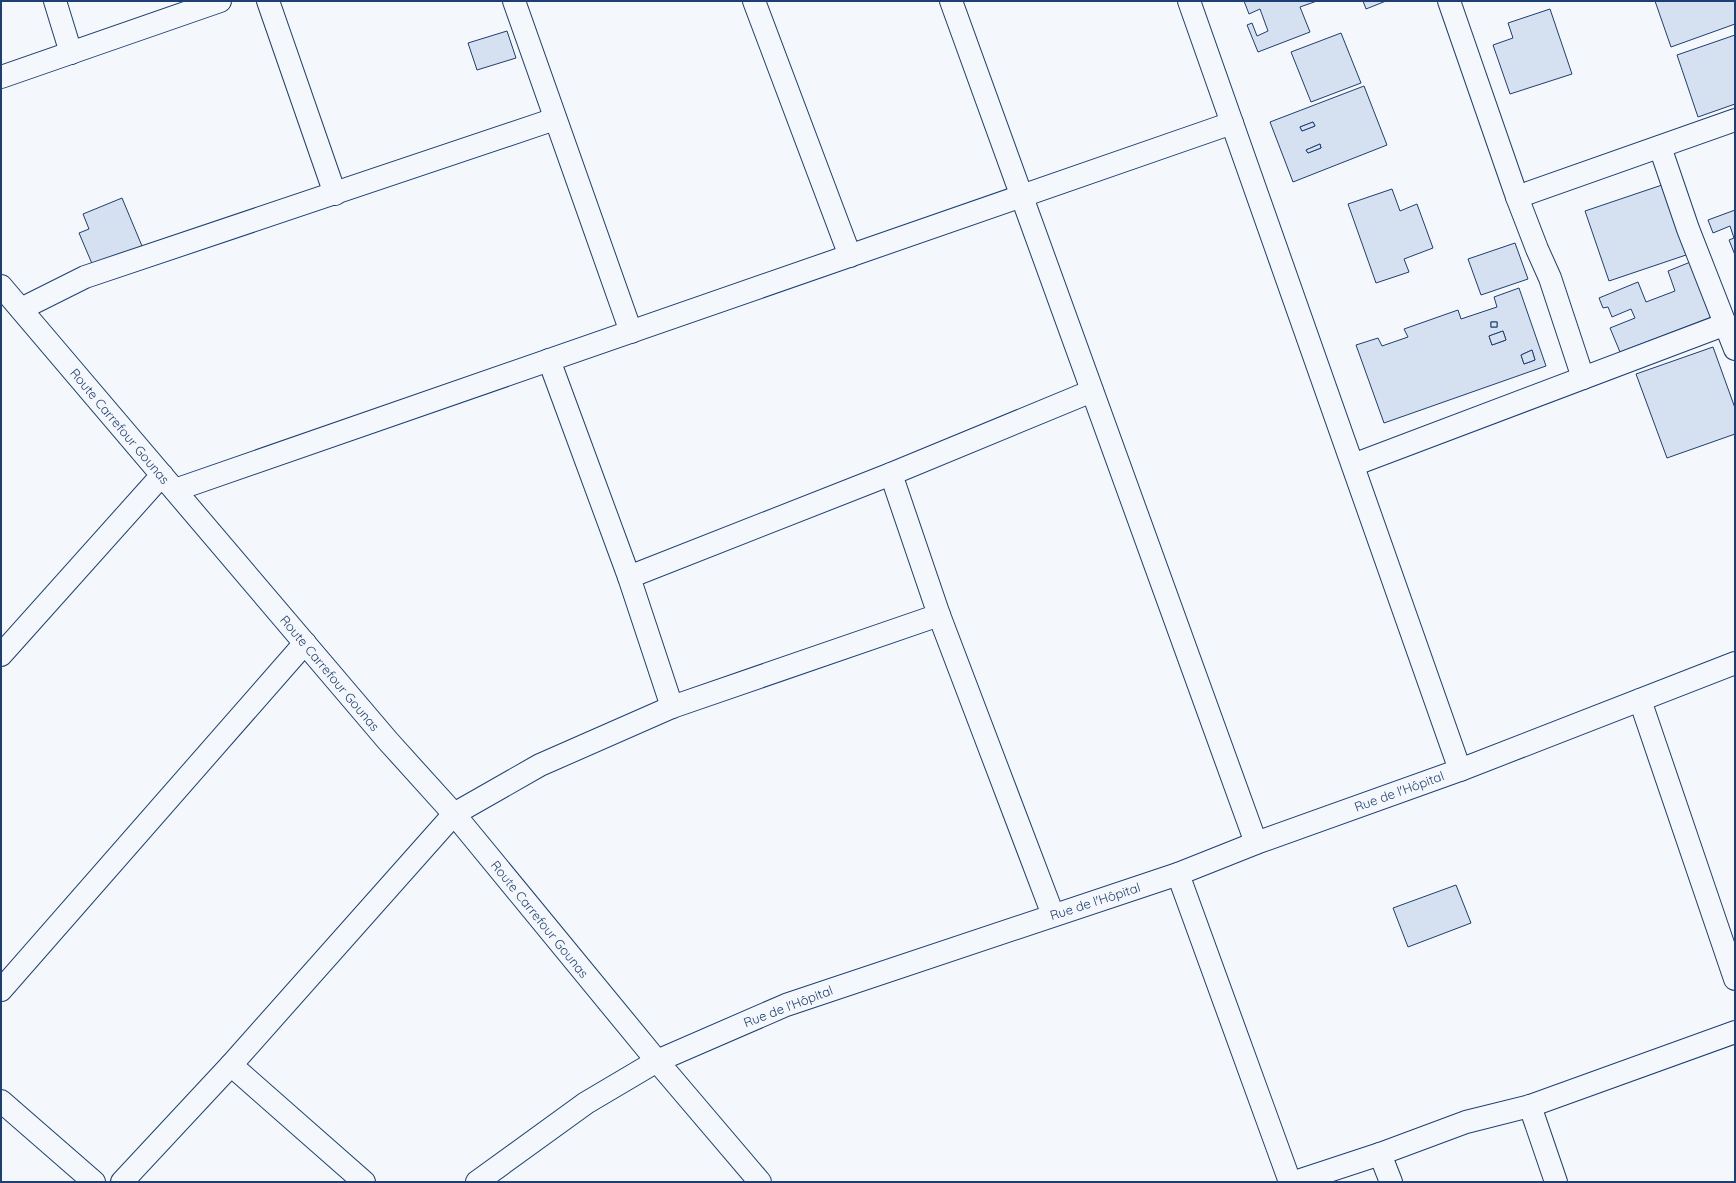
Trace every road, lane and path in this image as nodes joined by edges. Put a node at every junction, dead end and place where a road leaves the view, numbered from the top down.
1 (55, 1) edge
2 (220, 1) edge
3 (268, 1) edge
4 (514, 1) edge
5 (754, 1) edge
6 (950, 1) edge
7 (1189, 1) edge
8 (1453, 2) edge
9 (71, 53) junction
10 (1, 77) edge
11 (555, 119) junction
12 (1735, 120) edge
13 (1232, 123) junction
14 (1660, 147) junction
15 (336, 194) junction
16 (1021, 196) junction
17 (1517, 197) junction
18 (850, 256) junction
19 (1, 286) edge
20 (21, 309) junction
21 (1726, 324) junction
22 (631, 332) junction
23 (1735, 349) edge
24 (549, 360) junction
25 (1583, 378) junction
26 (1092, 392) junction
27 (1353, 465) junction
28 (891, 474) junction
29 (168, 483) junction
30 (629, 577) junction
31 (939, 615) junction
32 (305, 643) junction
33 (1, 655) edge
34 (1735, 663) edge
35 (1640, 700) junction
36 (672, 707) junction
37 (1460, 770) junction
38 (454, 814) junction
39 (1256, 843) junction
40 (1178, 874) junction
41 (1053, 915) junction
42 (1735, 979) edge
43 (1, 990) edge
44 (1735, 1032) edge
45 (657, 1061) junction
46 (231, 1065) junction
47 (1, 1101) edge
48 (1530, 1106) junction
49 (1380, 1154) junction
50 (94, 1182) edge
51 (122, 1182) edge
52 (364, 1182) edge
53 (477, 1182) edge
54 (760, 1182) edge
55 (1290, 1182) edge
56 (1295, 1182) edge
57 (1391, 1182) edge
58 (1556, 1182) edge

1 - 9 street
2 - 9 street
3 - 15 street
4 - 11 street
5 - 18 street
6 - 16 street
7 - 13 street
8 - 17 street
9 - 10 street
11 - 15 street
11 - 22 street
12 - 14 street
13 - 16 street
13 - 27 street
14 - 17 street
14 - 21 street
15 - 20 street
16 - 18 street
16 - 26 street
17 - 25 street
18 - 22 street
19 - 20 street, Route Carrefour Gounas
20 - 29 street, Route Carrefour Gounas
21 - 23 street
21 - 25 street
22 - 24 street
24 - 29 street
24 - 30 street
25 - 27 street
26 - 28 street
26 - 39 street
27 - 37 street
28 - 30 street
28 - 31 street
29 - 32 street, Route Carrefour Gounas
29 - 33 street
30 - 36 street
31 - 36 street
31 - 41 street
32 - 38 street, Route Carrefour Gounas
32 - 43 street
34 - 35 street, Rue de l'Hôpital
35 - 37 street, Rue de l'Hôpital
35 - 42 street
36 - 38 street
37 - 39 street, Rue de l'Hôpital
38 - 45 street, Route Carrefour Gounas
38 - 46 street
39 - 40 street, Rue de l'Hôpital
40 - 41 street, Rue de l'Hôpital
40 - 55 street
41 - 45 street, Rue de l'Hôpital
44 - 48 street
45 - 53 street, Rue de l'Hôpital
45 - 54 street, Route Carrefour Gounas
46 - 51 street
46 - 52 street
47 - 50 street
48 - 49 street
48 - 58 street
49 - 56 street
49 - 57 street

